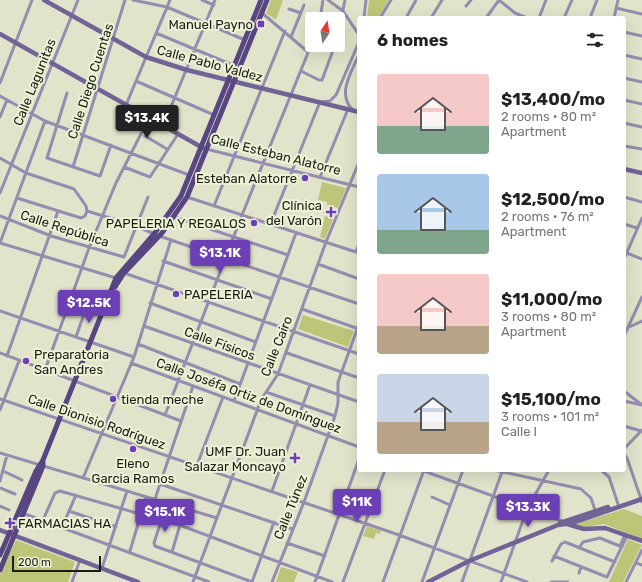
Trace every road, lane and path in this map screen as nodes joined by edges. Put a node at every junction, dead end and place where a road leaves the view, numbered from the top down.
1 (32, 0) edge
2 (44, 0) edge
3 (78, 0) edge
4 (125, 0) edge
5 (133, 0) edge
6 (170, 0) edge
7 (202, 0) edge
8 (215, 0) edge
9 (261, 0) edge
10 (267, 0) edge
11 (323, 0) edge
12 (328, 0) edge
13 (345, 0) edge
14 (366, 0) edge
15 (391, 0) edge
16 (416, 0) edge
17 (442, 0) edge
18 (470, 0) edge
19 (499, 0) edge
20 (546, 0) edge
21 (572, 0) edge
22 (597, 0) edge
23 (618, 0) edge
24 (214, 5) junction
25 (304, 5) dead end
26 (466, 6) dead end
27 (166, 7) junction
28 (616, 8) junction
29 (289, 9) dead end
30 (343, 11) junction
31 (321, 12) edge
32 (262, 13) junction
33 (301, 13) junction
34 (515, 13) junction
35 (642, 14) edge
36 (71, 16) junction
37 (364, 16) edge
38 (381, 16) edge
39 (407, 16) edge
40 (432, 16) edge
41 (487, 16) edge
42 (514, 16) edge
43 (522, 16) edge
44 (540, 16) edge
45 (565, 16) edge
46 (591, 16) edge
47 (614, 16) edge
48 (206, 24) junction
49 (357, 26) edge
50 (354, 27) junction
51 (285, 31) junction
52 (357, 32) edge
53 (626, 32) edge
54 (156, 33) junction
55 (0, 34) edge
56 (642, 36) edge
57 (291, 37) junction
58 (114, 40) junction
59 (245, 40) junction
60 (15, 42) junction
61 (357, 47) edge
62 (195, 50) junction
63 (305, 50) edge
64 (308, 52) edge
65 (332, 52) edge
66 (626, 55) edge
67 (146, 57) junction
68 (357, 59) edge
69 (642, 59) edge
70 (52, 64) junction
71 (234, 66) junction
72 (187, 70) junction
73 (301, 71) junction
74 (626, 78) edge
75 (231, 81) junction
76 (0, 82) edge
77 (136, 82) junction
78 (642, 82) edge
79 (262, 88) junction
80 (97, 89) junction
81 (67, 93) dead end
82 (0, 96) edge
83 (291, 96) junction
84 (175, 98) junction
85 (7, 100) junction
86 (626, 100) edge
87 (320, 102) junction
88 (642, 104) edge
89 (126, 105) junction
90 (348, 109) junction
91 (134, 110) junction
92 (357, 111) edge
93 (32, 114) junction
94 (214, 115) junction
95 (0, 117) edge
96 (150, 118) junction
97 (45, 121) junction
98 (626, 123) edge
99 (57, 125) junction
100 (163, 126) junction
101 (642, 127) edge
102 (122, 129) dead end
103 (83, 134) junction
104 (178, 134) junction
105 (145, 136) dead end
106 (111, 145) junction
107 (626, 146) edge
108 (204, 148) junction
109 (167, 149) junction
110 (642, 149) edge
111 (132, 152) junction
112 (234, 156) junction
113 (0, 158) edge
114 (158, 163) junction
115 (264, 163) junction
116 (11, 165) junction
117 (73, 167) junction
118 (124, 167) junction
119 (357, 167) edge
120 (626, 169) edge
121 (292, 170) junction
122 (26, 173) junction
123 (642, 173) edge
124 (190, 175) junction
125 (320, 177) junction
126 (350, 185) junction
127 (357, 187) edge
128 (0, 193) edge
129 (148, 197) dead end
130 (187, 197) junction
131 (17, 198) junction
132 (626, 198) edge
133 (642, 202) edge
134 (214, 206) junction
135 (58, 211) junction
136 (87, 211) junction
137 (242, 215) junction
138 (0, 216) edge
139 (103, 216) junction
140 (174, 217) junction
141 (642, 218) edge
142 (9, 220) junction
143 (270, 225) junction
144 (626, 225) edge
145 (136, 226) junction
146 (637, 228) junction
147 (296, 233) junction
148 (49, 234) junction
149 (154, 234) junction
150 (159, 236) junction
151 (234, 238) junction
152 (171, 240) junction
153 (326, 242) junction
154 (0, 243) edge
155 (89, 248) junction
156 (626, 251) edge
157 (357, 252) edge
158 (626, 253) edge
159 (288, 255) junction
160 (42, 256) junction
161 (226, 258) junction
162 (642, 259) edge
163 (128, 260) junction
164 (164, 261) junction
165 (318, 264) junction
166 (82, 268) junction
167 (124, 273) junction
168 (280, 277) junction
169 (116, 278) junction
170 (357, 278) edge
171 (217, 281) junction
172 (156, 284) junction
173 (310, 287) junction
174 (111, 292) junction
175 (642, 297) edge
176 (272, 298) junction
177 (208, 302) junction
178 (150, 303) junction
179 (357, 303) edge
180 (87, 305) dead end
181 (302, 309) junction
182 (0, 312) edge
183 (20, 318) junction
184 (264, 321) junction
185 (642, 321) edge
186 (200, 322) junction
187 (144, 326) junction
188 (629, 327) junction
189 (357, 329) edge
190 (59, 331) junction
191 (294, 332) junction
192 (357, 332) edge
193 (626, 332) edge
194 (76, 337) junction
195 (91, 342) junction
196 (256, 342) junction
197 (138, 344) junction
198 (192, 344) junction
199 (350, 351) junction
200 (0, 353) edge
201 (287, 353) junction
202 (357, 353) edge
203 (7, 356) junction
204 (134, 357) junction
205 (19, 360) junction
206 (185, 362) junction
207 (131, 363) junction
208 (248, 364) junction
209 (45, 370) junction
210 (342, 372) junction
211 (278, 374) junction
212 (357, 377) edge
213 (178, 380) junction
214 (75, 382) junction
215 (240, 384) junction
216 (310, 385) junction
217 (193, 386) junction
218 (266, 392) junction
219 (626, 393) edge
220 (338, 395) junction
221 (117, 397) junction
222 (223, 397) junction
223 (2, 399) edge
224 (234, 401) junction
225 (357, 401) edge
226 (626, 401) edge
227 (303, 404) junction
228 (642, 405) edge
229 (0, 410) edge
230 (257, 410) junction
231 (165, 415) junction
232 (335, 416) junction
233 (60, 419) junction
234 (181, 421) junction
235 (296, 424) junction
236 (626, 427) edge
237 (642, 431) edge
238 (102, 433) junction
239 (328, 435) junction
240 (357, 446) edge
241 (626, 447) edge
242 (0, 453) edge
243 (7, 455) junction
244 (169, 456) junction
245 (626, 457) edge
246 (42, 464) junction
247 (197, 465) junction
248 (357, 465) edge
249 (384, 472) edge
250 (422, 472) edge
251 (428, 472) edge
252 (462, 472) edge
253 (502, 472) joint
254 (548, 472) edge
255 (605, 472) edge
256 (2, 473) edge
257 (232, 477) junction
258 (82, 478) junction
259 (22, 480) dead end
260 (543, 480) junction
261 (0, 481) edge
262 (160, 484) junction
263 (458, 484) junction
264 (0, 488) edge
265 (127, 491) junction
266 (272, 491) junction
267 (15, 494) dead end
268 (76, 495) junction
269 (493, 496) junction
270 (146, 497) junction
271 (432, 497) dead end
272 (155, 499) junction
273 (642, 499) edge
274 (304, 502) junction
275 (618, 504) junction
276 (222, 505) junction
277 (450, 505) junction
278 (0, 506) edge
279 (122, 509) junction
280 (526, 509) junction
281 (9, 510) dead end
282 (69, 511) junction
283 (596, 513) junction
284 (25, 514) junction
285 (340, 514) junction
286 (141, 515) junction
287 (217, 518) junction
288 (43, 520) junction
289 (161, 520) junction
290 (274, 522) junction
291 (365, 523) junction
292 (562, 523) junction
293 (180, 526) junction
294 (62, 527) junction
295 (116, 527) junction
296 (292, 528) junction
297 (0, 530) edge
298 (9, 534) junction
299 (399, 534) junction
300 (626, 535) junction
301 (15, 536) junction
302 (210, 536) junction
303 (642, 541) edge
304 (287, 542) junction
305 (515, 542) junction
306 (110, 545) junction
307 (435, 547) junction
308 (621, 547) junction
309 (579, 548) junction
310 (642, 550) edge
311 (130, 552) junction
312 (172, 552) junction
313 (0, 555) edge
314 (262, 556) junction
315 (325, 556) junction
316 (554, 556) junction
317 (80, 560) junction
318 (470, 561) junction
319 (552, 561) dead end
320 (279, 562) junction
321 (615, 562) junction
322 (200, 563) junction
323 (636, 563) junction
324 (642, 565) edge
325 (581, 567) junction
326 (102, 568) junction
327 (0, 570) edge
328 (579, 572) dead end
329 (504, 573) junction
330 (195, 577) junction
331 (317, 577) junction
332 (72, 582) edge
333 (138, 582) edge
334 (193, 582) edge
335 (209, 582) edge
336 (252, 582) edge
337 (272, 582) edge
338 (315, 582) edge
339 (332, 582) edge
340 (343, 582) edge
341 (383, 582) edge
342 (422, 582) edge
343 (428, 582) edge
344 (462, 582) edge
345 (500, 582) edge
346 (527, 582) edge
347 (551, 582) edge
348 (568, 582) edge
349 (626, 582) edge

1 - 60 street
2 - 36 street, Calle Pablo Valdez
3 - 36 street, Calle Lagunitas
4 - 58 street, Calle Diego Cuentas
5 - 27 street
6 - 27 street
7 - 24 street
8 - 24 street
9 - 59 main road
10 - 32 main road
11 - 31 street
12 - 30 street
13 - 30 street
14 - 37 street
15 - 38 street
16 - 39 street
17 - 40 street
18 - 26 street
19 - 34 street
19 - 41 street
20 - 44 street
21 - 45 street
22 - 46 street
23 - 28 street
24 - 48 street
25 - 33 street
27 - 48 street
27 - 54 street
28 - 35 street
28 - 47 street
29 - 33 street
30 - 50 street
32 - 51 street
32 - 75 main road
33 - 57 street
34 - 42 street
34 - 43 street
36 - 58 street, Calle Pablo Valdez
36 - 70 street, Calle Lagunitas
48 - 59 street
48 - 62 street
49 - 50 street
50 - 52 street
51 - 57 street
51 - 79 street
53 - 56 street
54 - 62 street
54 - 67 street
55 - 60 street, Calle Esteban Alatorre
57 - 63 street
58 - 67 street, Calle Pablo Valdez
58 - 80 street, Calle Diego Cuentas
59 - 71 main road
60 - 70 street, Calle Esteban Alatorre
60 - 76 street
61 - 87 street
62 - 71 street
62 - 72 street
64 - 73 street
65 - 73 street
66 - 69 street
67 - 72 street, Calle Pablo Valdez
67 - 77 street
68 - 92 street
70 - 80 street, Calle Esteban Alatorre
70 - 93 street, Calle Lagunitas
71 - 75 main road
72 - 75 street, Calle Pablo Valdez
72 - 84 street
73 - 83 street
74 - 78 street
75 - 79 street, Calle Pablo Valdez
75 - 94 main road
75 - 108 main road
77 - 84 street
77 - 89 street
79 - 83 street, Calle Pablo Valdez
79 - 112 street
80 - 89 street, Calle Esteban Alatorre
80 - 103 street, Calle Diego Cuentas
81 - 99 street
82 - 85 street
83 - 87 street, Calle Pablo Valdez
83 - 115 street
84 - 94 street
84 - 100 street
85 - 93 street
85 - 95 street
86 - 88 street
87 - 90 street, Calle Pablo Valdez
87 - 121 street
89 - 91 street, Calle Esteban Alatorre
90 - 92 street, Calle Pablo Valdez
90 - 125 street
91 - 96 street, Calle Esteban Alatorre
91 - 102 street
93 - 97 street
93 - 116 street, Calle Lagunitas
94 - 108 main road
96 - 100 street, Calle Esteban Alatorre
96 - 111 street
97 - 99 street
97 - 122 street
98 - 101 street
99 - 103 street
99 - 117 street
100 - 104 street, Calle Esteban Alatorre
103 - 106 street
103 - 117 street, Calle Diego Cuentas
104 - 108 street, Calle Esteban Alatorre
104 - 109 street
105 - 109 street
106 - 111 street
106 - 117 street
107 - 110 street
108 - 112 street, Calle Esteban Alatorre
108 - 124 main road
108 - 130 main road
109 - 114 street
111 - 114 street
111 - 118 street
112 - 115 street, Calle Esteban Alatorre
112 - 134 street
113 - 116 street
114 - 118 street
114 - 124 street
115 - 121 street, Calle Esteban Alatorre
115 - 137 street
116 - 122 street
116 - 128 street, Calle Lagunitas
118 - 139 street
119 - 126 street, Calle Cairo
120 - 123 street
121 - 125 street, Calle Esteban Alatorre
121 - 143 street
122 - 131 street
122 - 136 street
124 - 149 main road
125 - 126 street, Calle Esteban Alatorre
126 - 127 street, Calle Esteban Alatorre
126 - 153 street, Calle Cairo
129 - 145 street
130 - 134 street
130 - 140 main road
131 - 135 street
131 - 142 street
132 - 133 street
134 - 137 street
135 - 136 street
135 - 148 street
136 - 139 street
137 - 143 street
137 - 151 street
138 - 142 street, Calle República
139 - 145 street
139 - 155 street
140 - 150 main road
140 - 151 street
141 - 146 street
142 - 148 street, Calle República
142 - 154 street
143 - 147 street
144 - 146 street
145 - 149 street
145 - 163 street
146 - 156 street
147 - 153 street
147 - 159 street
148 - 155 street, Calle República
148 - 160 street
149 - 150 street
149 - 163 main road
150 - 152 street
150 - 163 main road
151 - 159 street
151 - 161 street
152 - 161 street
152 - 164 street
153 - 157 street
153 - 165 street, Calle Cairo
154 - 160 street
155 - 163 street, Calle República
155 - 166 street
158 - 162 street
159 - 168 street
160 - 166 street
160 - 183 street
161 - 168 street
161 - 171 street
163 - 167 main road
163 - 169 main road
164 - 171 street
164 - 172 street
165 - 170 street
165 - 173 street, Calle Cairo
166 - 169 street
166 - 190 street
167 - 172 street
167 - 174 main road
168 - 173 street
168 - 176 street
169 - 174 main road
171 - 176 street
171 - 177 street
172 - 177 street
172 - 178 street
173 - 179 street
173 - 181 street, Calle Cairo
174 - 195 main road
175 - 188 street
176 - 184 street
177 - 184 street
177 - 186 street
178 - 186 street
178 - 187 street
180 - 194 street
181 - 189 street
181 - 191 street, Calle Cairo
182 - 183 street
183 - 190 street
183 - 203 street
184 - 191 street
184 - 196 street
185 - 188 street
186 - 196 street
186 - 198 street
187 - 197 street
187 - 198 street, Calle Físicos
188 - 193 street
190 - 194 street
190 - 209 street
191 - 199 street
191 - 201 street, Calle Cairo
192 - 199 street, Calle Túnez
194 - 195 street
195 - 204 street
195 - 214 main road
196 - 208 street
197 - 204 street
197 - 206 street
198 - 206 street
198 - 208 street, Calle Físicos
199 - 202 street
199 - 210 street, Calle Túnez
200 - 203 street
201 - 210 street
201 - 211 street, Calle Cairo
203 - 205 street
204 - 207 street
205 - 209 street
205 - 223 street
206 - 213 street
206 - 215 street
207 - 213 street, Calle Joséfa Ortiz de Domínguez
207 - 221 street
208 - 211 street, Calle Físicos
208 - 215 street
209 - 214 street
210 - 212 street
210 - 220 street, Calle Túnez
211 - 216 street, Calle Físicos
211 - 218 street, Calle Cairo
213 - 217 street, Calle Joséfa Ortiz de Domínguez
213 - 231 street
214 - 221 street
214 - 233 main road
215 - 224 street
216 - 220 street, Calle Físicos
216 - 227 street
217 - 222 street, Calle Joséfa Ortiz de Domínguez
217 - 234 street
218 - 227 street
218 - 230 street, Calle Cairo
219 - 228 street
220 - 225 street, Calle Físicos
220 - 232 street, Calle Túnez
221 - 231 street
221 - 238 street
222 - 224 street, Calle Joséfa Ortiz de Domínguez
222 - 247 street
223 - 229 street
223 - 233 street, Calle Dionisio Rodríguez
224 - 230 street, Calle Joséfa Ortiz de Domínguez
226 - 228 street
227 - 232 street
227 - 235 street
230 - 235 street, Calle Joséfa Ortiz de Domínguez
230 - 257 street, Calle Cairo
231 - 234 street
232 - 239 street, Calle Túnez
233 - 238 street, Calle Dionisio Rodríguez
233 - 246 main road
234 - 244 street
235 - 239 street, Calle Joséfa Ortiz de Domínguez
235 - 266 street
236 - 237 street
237 - 241 street
238 - 244 street, Calle Dionisio Rodríguez
238 - 258 street
239 - 240 street, Calle Joséfa Ortiz de Domínguez
239 - 274 street, Calle Túnez
242 - 243 street
243 - 246 street
243 - 256 street
244 - 247 street, Calle Dionisio Rodríguez
244 - 262 street
245 - 273 street
246 - 258 street
246 - 284 main road
246 - 298 main road
247 - 257 street, Calle Dionisio Rodríguez
248 - 285 street
249 - 291 street
250 - 299 street
251 - 263 street
252 - 263 street
253 - 260 street
253 - 269 street
254 - 260 street
255 - 275 street
256 - 259 street
256 - 261 street
257 - 266 street, Calle Dionisio Rodríguez
257 - 276 street, Calle Cairo
258 - 265 street
260 - 280 street
260 - 283 street
262 - 272 street
262 - 276 street
263 - 269 street
263 - 277 street
264 - 267 street
265 - 270 street
265 - 279 street
266 - 274 street, Calle Dionisio Rodríguez
268 - 279 street
268 - 282 street
268 - 288 street
269 - 280 street
269 - 318 street
270 - 272 street
270 - 286 street
271 - 277 street
272 - 287 street
273 - 275 street
273 - 283 street
274 - 285 street, Calle Dionisio Rodríguez
274 - 296 street, Calle Túnez
275 - 283 street
276 - 287 street, Calle Cairo
276 - 290 street
277 - 307 street
278 - 281 street
279 - 286 street
279 - 295 street
280 - 292 street
280 - 305 street
282 - 294 street
282 - 295 street
283 - 292 street
284 - 288 street
284 - 301 main road
285 - 291 street, Calle Dionisio Rodríguez
285 - 315 street
286 - 289 street
286 - 311 street
287 - 302 street, Calle Cairo
288 - 294 street
289 - 293 street
289 - 312 street
290 - 296 street
290 - 314 street
291 - 299 street, Calle Dionisio Rodríguez
291 - 340 street
292 - 300 street
292 - 305 street
293 - 302 street
293 - 312 street
294 - 306 street
295 - 306 street
296 - 304 street, Calle Túnez
297 - 298 street
298 - 301 street
298 - 313 main road
299 - 307 street, Calle Dionisio Rodríguez
299 - 341 street
300 - 303 street
300 - 308 street
301 - 317 street
301 - 327 main road
302 - 314 street
302 - 322 street, Calle Cairo
304 - 315 street
304 - 320 street, Calle Túnez
305 - 318 street
305 - 329 street
306 - 311 street
306 - 326 street
307 - 318 street, Calle Dionisio Rodríguez
307 - 342 street
308 - 309 street
308 - 321 street
309 - 316 street
309 - 321 street
310 - 323 street
311 - 330 street
312 - 322 street
314 - 320 street
314 - 336 street
315 - 331 street
316 - 319 street
316 - 325 street
317 - 326 street
317 - 332 street
318 - 329 street, Calle Dionisio Rodríguez
318 - 343 street
318 - 344 street
320 - 331 street
320 - 337 street, Calle Túnez
321 - 325 street
322 - 330 street, Calle Cairo
322 - 336 street
323 - 324 street
323 - 349 street
325 - 328 street
326 - 333 street
329 - 345 street
329 - 346 street, Calle Dionisio Rodríguez
330 - 334 street, Calle Cairo
330 - 335 street
331 - 338 street
331 - 339 street
347 - 348 street

